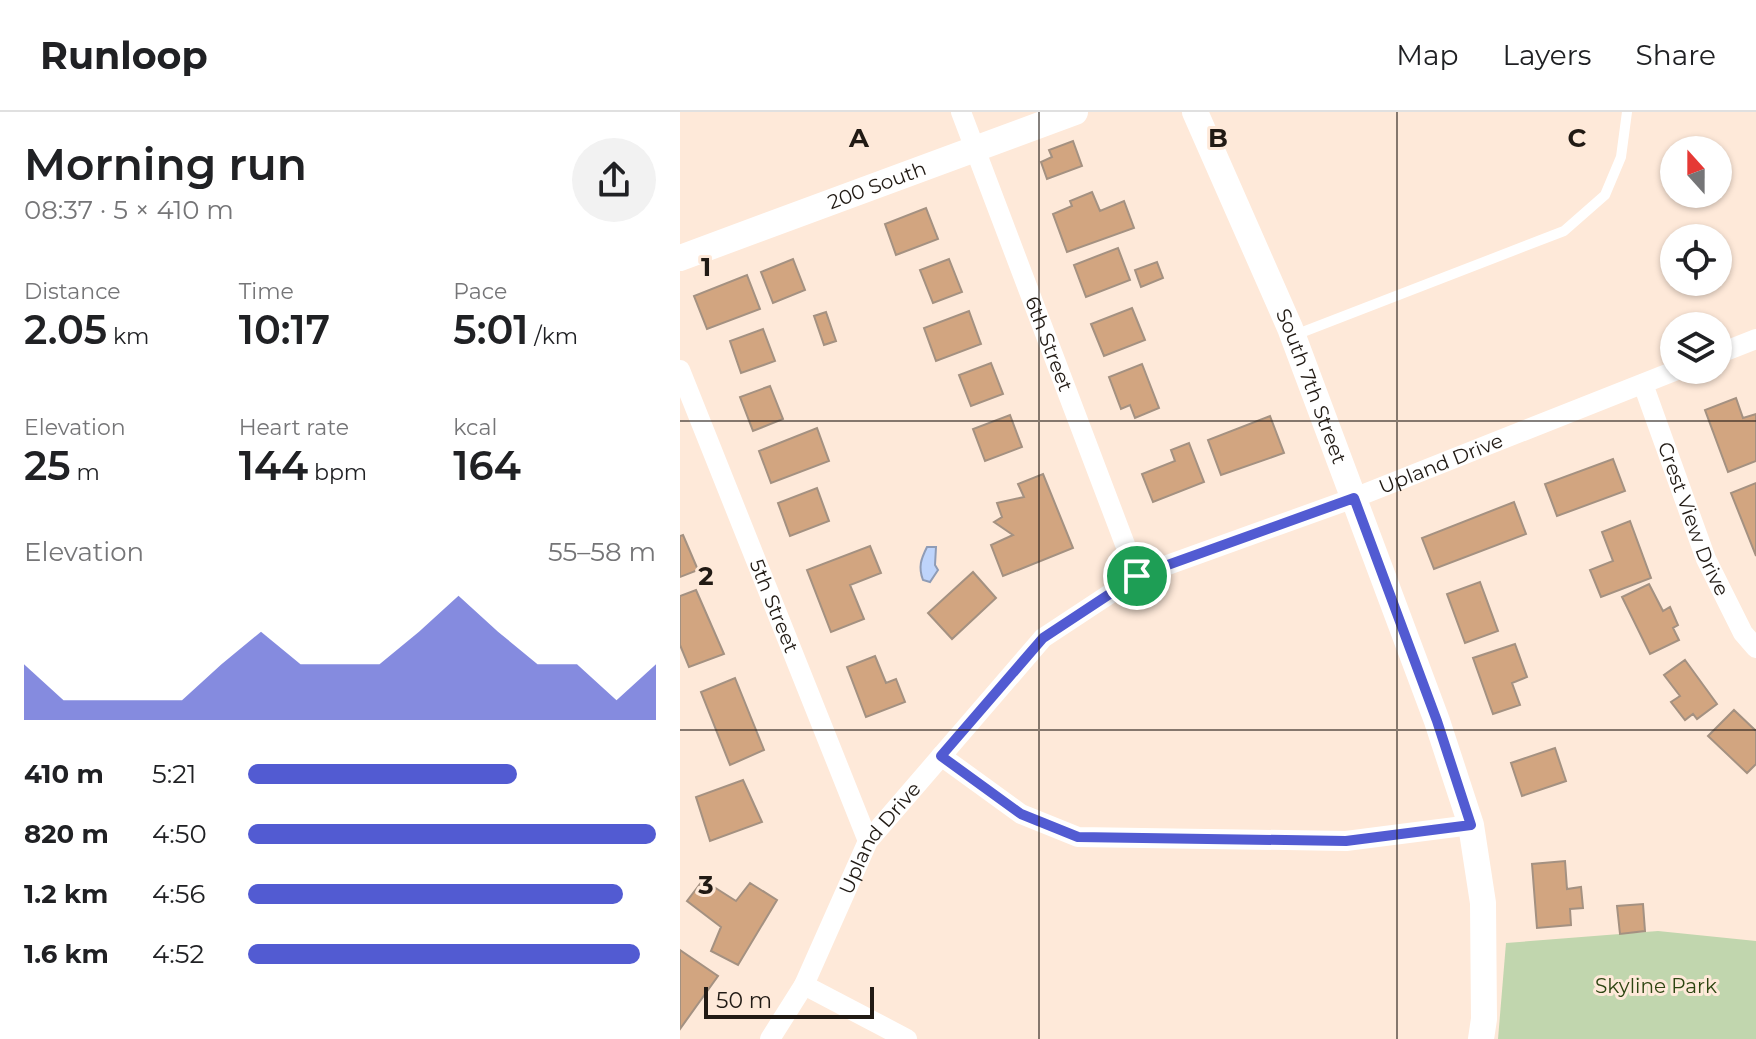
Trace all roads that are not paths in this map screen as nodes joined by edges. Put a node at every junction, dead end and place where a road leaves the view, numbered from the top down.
1 (961, 112) edge
2 (1075, 112) edge
3 (1195, 112) edge
4 (1627, 112) edge
5 (975, 148) junction
6 (680, 258) edge
7 (1293, 336) junction
8 (1756, 339) edge
9 (1732, 348) edge
10 (680, 370) edge
11 (1660, 377) edge
12 (1643, 384) junction
13 (1354, 498) junction
14 (1137, 576) junction
15 (1756, 648) edge
16 (941, 756) junction
17 (1471, 825) junction
18 (868, 841) junction
19 (804, 985) junction
20 (770, 1039) edge
21 (907, 1039) edge
22 (1481, 1039) edge

1 - 5 street, 6th Street
2 - 5 street, 200 South
3 - 7 street, South 7th Street
4 - 7 lane
5 - 6 street, 200 South
5 - 14 street, 6th Street
7 - 13 street, South 7th Street
8 - 9 street
10 - 18 street, 5th Street
11 - 12 street, Upland Drive
12 - 13 street, Upland Drive
12 - 15 street, Crest View Drive
13 - 14 street, Upland Drive
13 - 17 street, South 7th Street
14 - 16 street, Upland Drive
16 - 17 street
16 - 18 street, Upland Drive
17 - 22 street, South 7th Street
18 - 19 street, Upland Drive
19 - 20 street, Upland Drive
19 - 21 street

